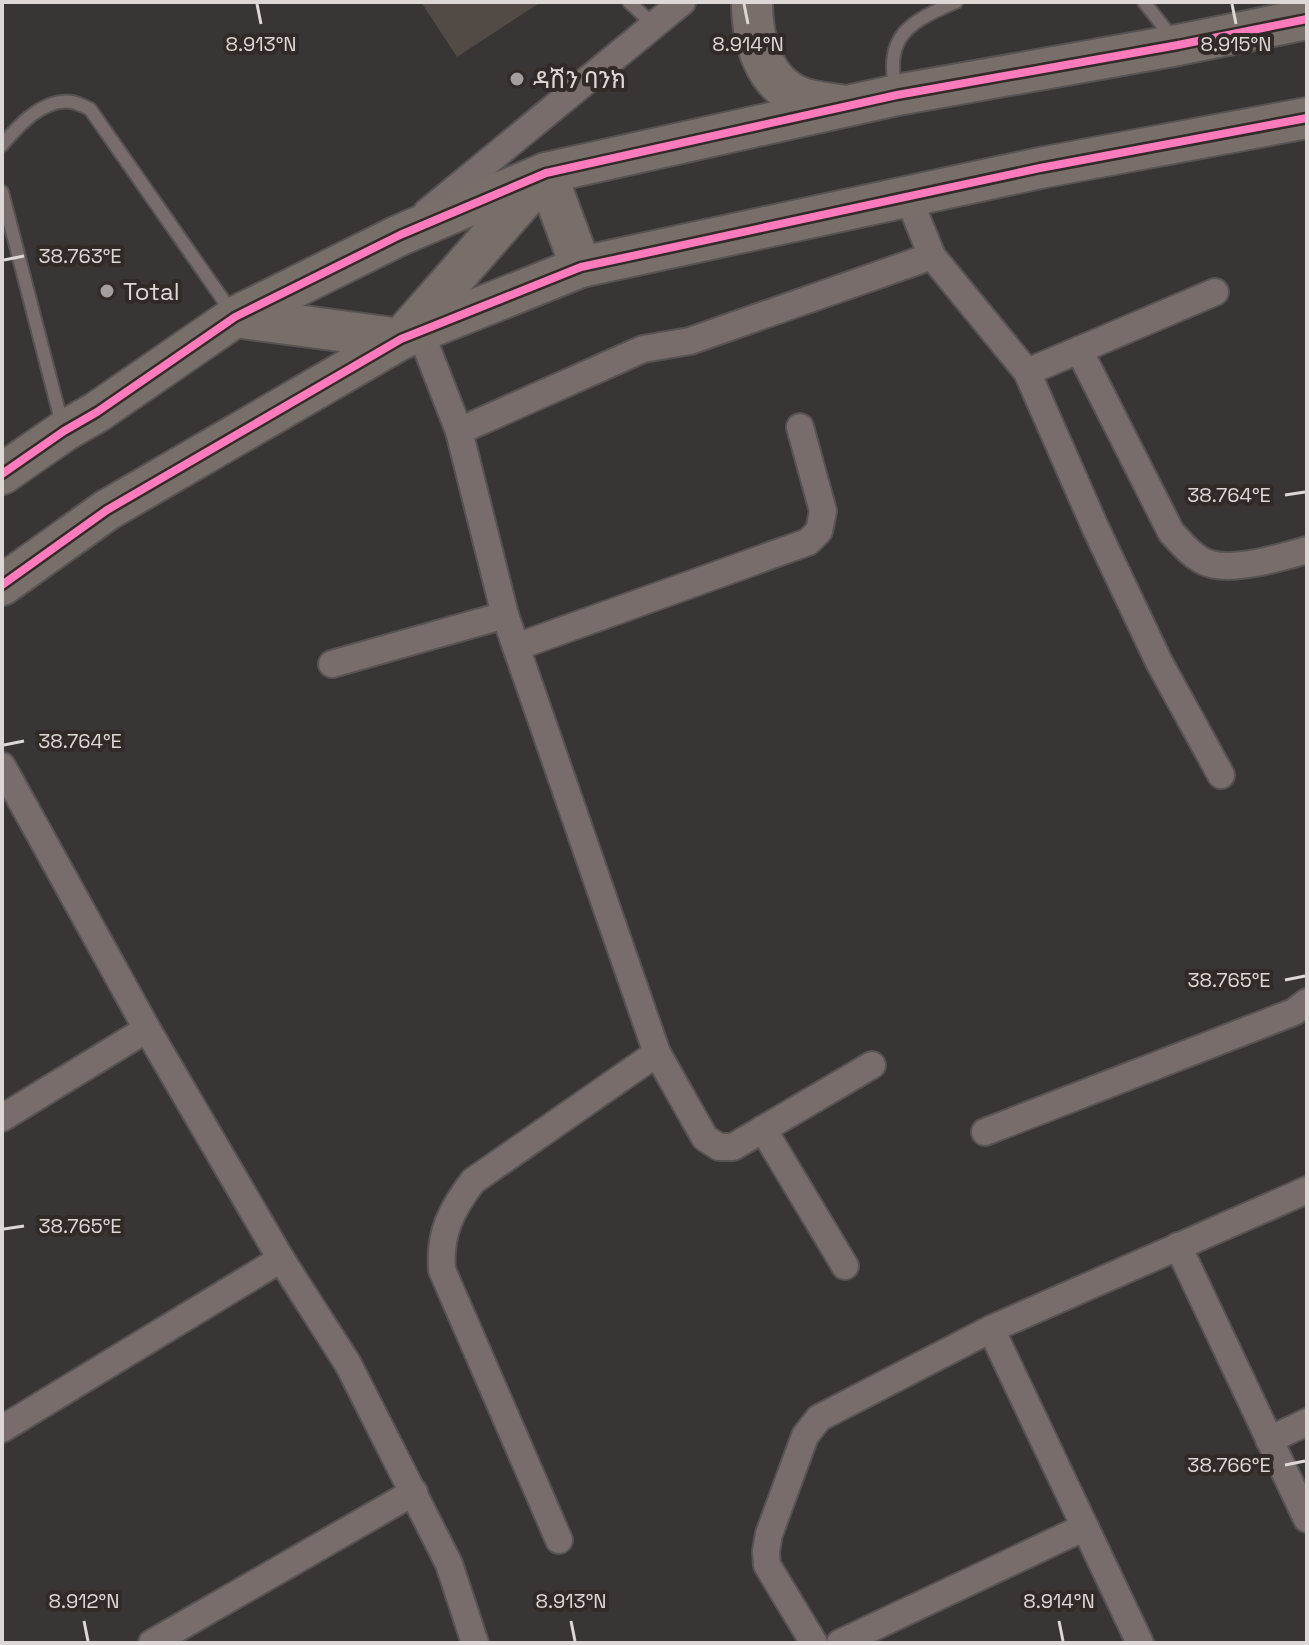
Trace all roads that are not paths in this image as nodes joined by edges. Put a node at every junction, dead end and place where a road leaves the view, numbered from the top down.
1 (629, 2) edge
2 (682, 2) edge
3 (752, 2) edge
4 (956, 2) edge
5 (1144, 2) edge
6 (926, 8) edge
7 (1307, 19) edge
8 (654, 25) junction
9 (1178, 45) junction
10 (897, 95) junction
11 (848, 106) junction
12 (1307, 118) edge
13 (2, 145) edge
14 (546, 173) junction
15 (2, 192) edge
16 (908, 197) junction
17 (400, 235) junction
18 (932, 256) junction
19 (581, 267) junction
20 (1215, 292) dead end
21 (235, 317) junction
22 (411, 335) junction
23 (1079, 350) junction
24 (1027, 372) junction
25 (800, 427) dead end
26 (64, 431) junction
27 (459, 431) junction
28 (2, 474) edge
29 (1307, 550) edge
30 (2, 585) edge
31 (505, 615) junction
32 (516, 647) junction
33 (332, 664) dead end
34 (2, 766) edge
35 (1221, 775) dead end
36 (1307, 1002) edge
37 (147, 1029) junction
38 (657, 1053) junction
39 (872, 1065) dead end
40 (2, 1118) edge
41 (763, 1129) junction
42 (985, 1132) dead end
43 (1307, 1190) edge
44 (1178, 1246) junction
45 (281, 1259) junction
46 (845, 1266) dead end
47 (991, 1329) junction
48 (1307, 1422) edge
49 (2, 1429) edge
50 (1269, 1440) junction
51 (414, 1492) junction
52 (1307, 1519) edge
53 (1085, 1527) junction
54 (559, 1540) dead end
55 (152, 1643) edge
56 (475, 1643) edge
57 (814, 1643) edge
58 (840, 1643) edge
59 (1140, 1643) edge

1 - 8 lane
2 - 8 street
3 - 11 main road
4 - 6 lane
5 - 9 lane
6 - 10 lane
7 - 9 main road
8 - 17 street
9 - 10 main road
10 - 11 main road
11 - 14 main road
12 - 16 main road
13 - 21 lane
14 - 17 main road
14 - 19 main road
14 - 22 main road
15 - 26 lane
16 - 18 street
16 - 19 main road
17 - 21 main road
18 - 24 street
18 - 27 street
19 - 22 main road
20 - 23 street
21 - 22 main road
21 - 26 main road
22 - 27 street
22 - 30 main road
23 - 24 street
23 - 29 street
24 - 35 street
25 - 32 street
26 - 28 main road
27 - 31 street
31 - 32 street
31 - 33 street
32 - 38 street
34 - 37 street
36 - 42 street
37 - 40 street
37 - 45 street
38 - 41 street
38 - 54 street
39 - 41 street
41 - 46 street
43 - 44 street
44 - 47 street
44 - 50 street
45 - 49 street
45 - 51 street
47 - 53 street
47 - 57 street
48 - 50 street
50 - 52 street
51 - 55 street
51 - 56 street
53 - 58 street
53 - 59 street

